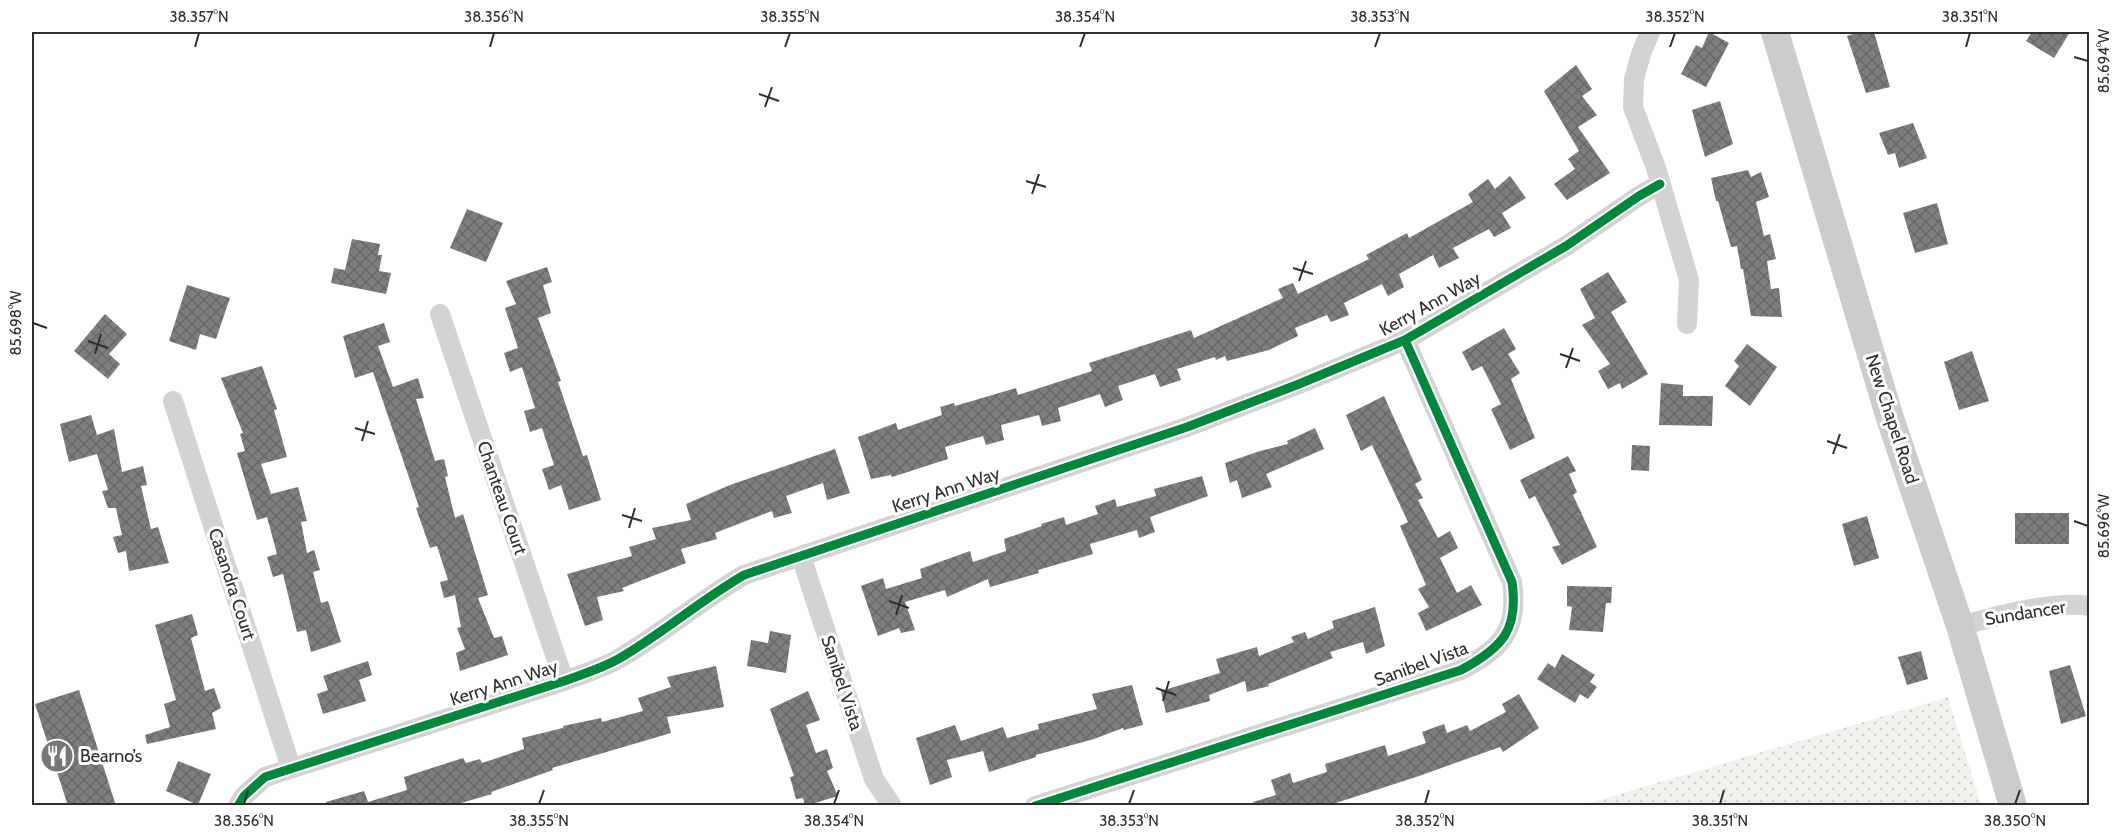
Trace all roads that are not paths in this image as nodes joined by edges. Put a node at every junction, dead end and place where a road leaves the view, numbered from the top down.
1 (1650, 32) edge
2 (1775, 32) edge
3 (1660, 184) junction
4 (440, 314) dead end
5 (1687, 324) dead end
6 (1406, 340) junction
7 (173, 400) dead end
8 (801, 556) junction
9 (2090, 606) edge
10 (1960, 626) junction
11 (564, 681) junction
12 (291, 768) junction
13 (238, 806) edge
14 (892, 806) edge
15 (1035, 806) edge
16 (2013, 806) edge

1 - 3 street
2 - 10 street, New Chapel Road
3 - 5 street
3 - 6 street, Kerry Ann Way
4 - 11 street, Chanteau Court
6 - 8 street, Kerry Ann Way
6 - 15 street, Sanibel Vista
7 - 12 street, Casandra Court
8 - 11 street, Kerry Ann Way
8 - 14 street, Sanibel Vista
9 - 10 street, Sundancer
10 - 16 street, New Chapel Road
11 - 12 street, Kerry Ann Way
12 - 13 street, Kerry Ann Way

